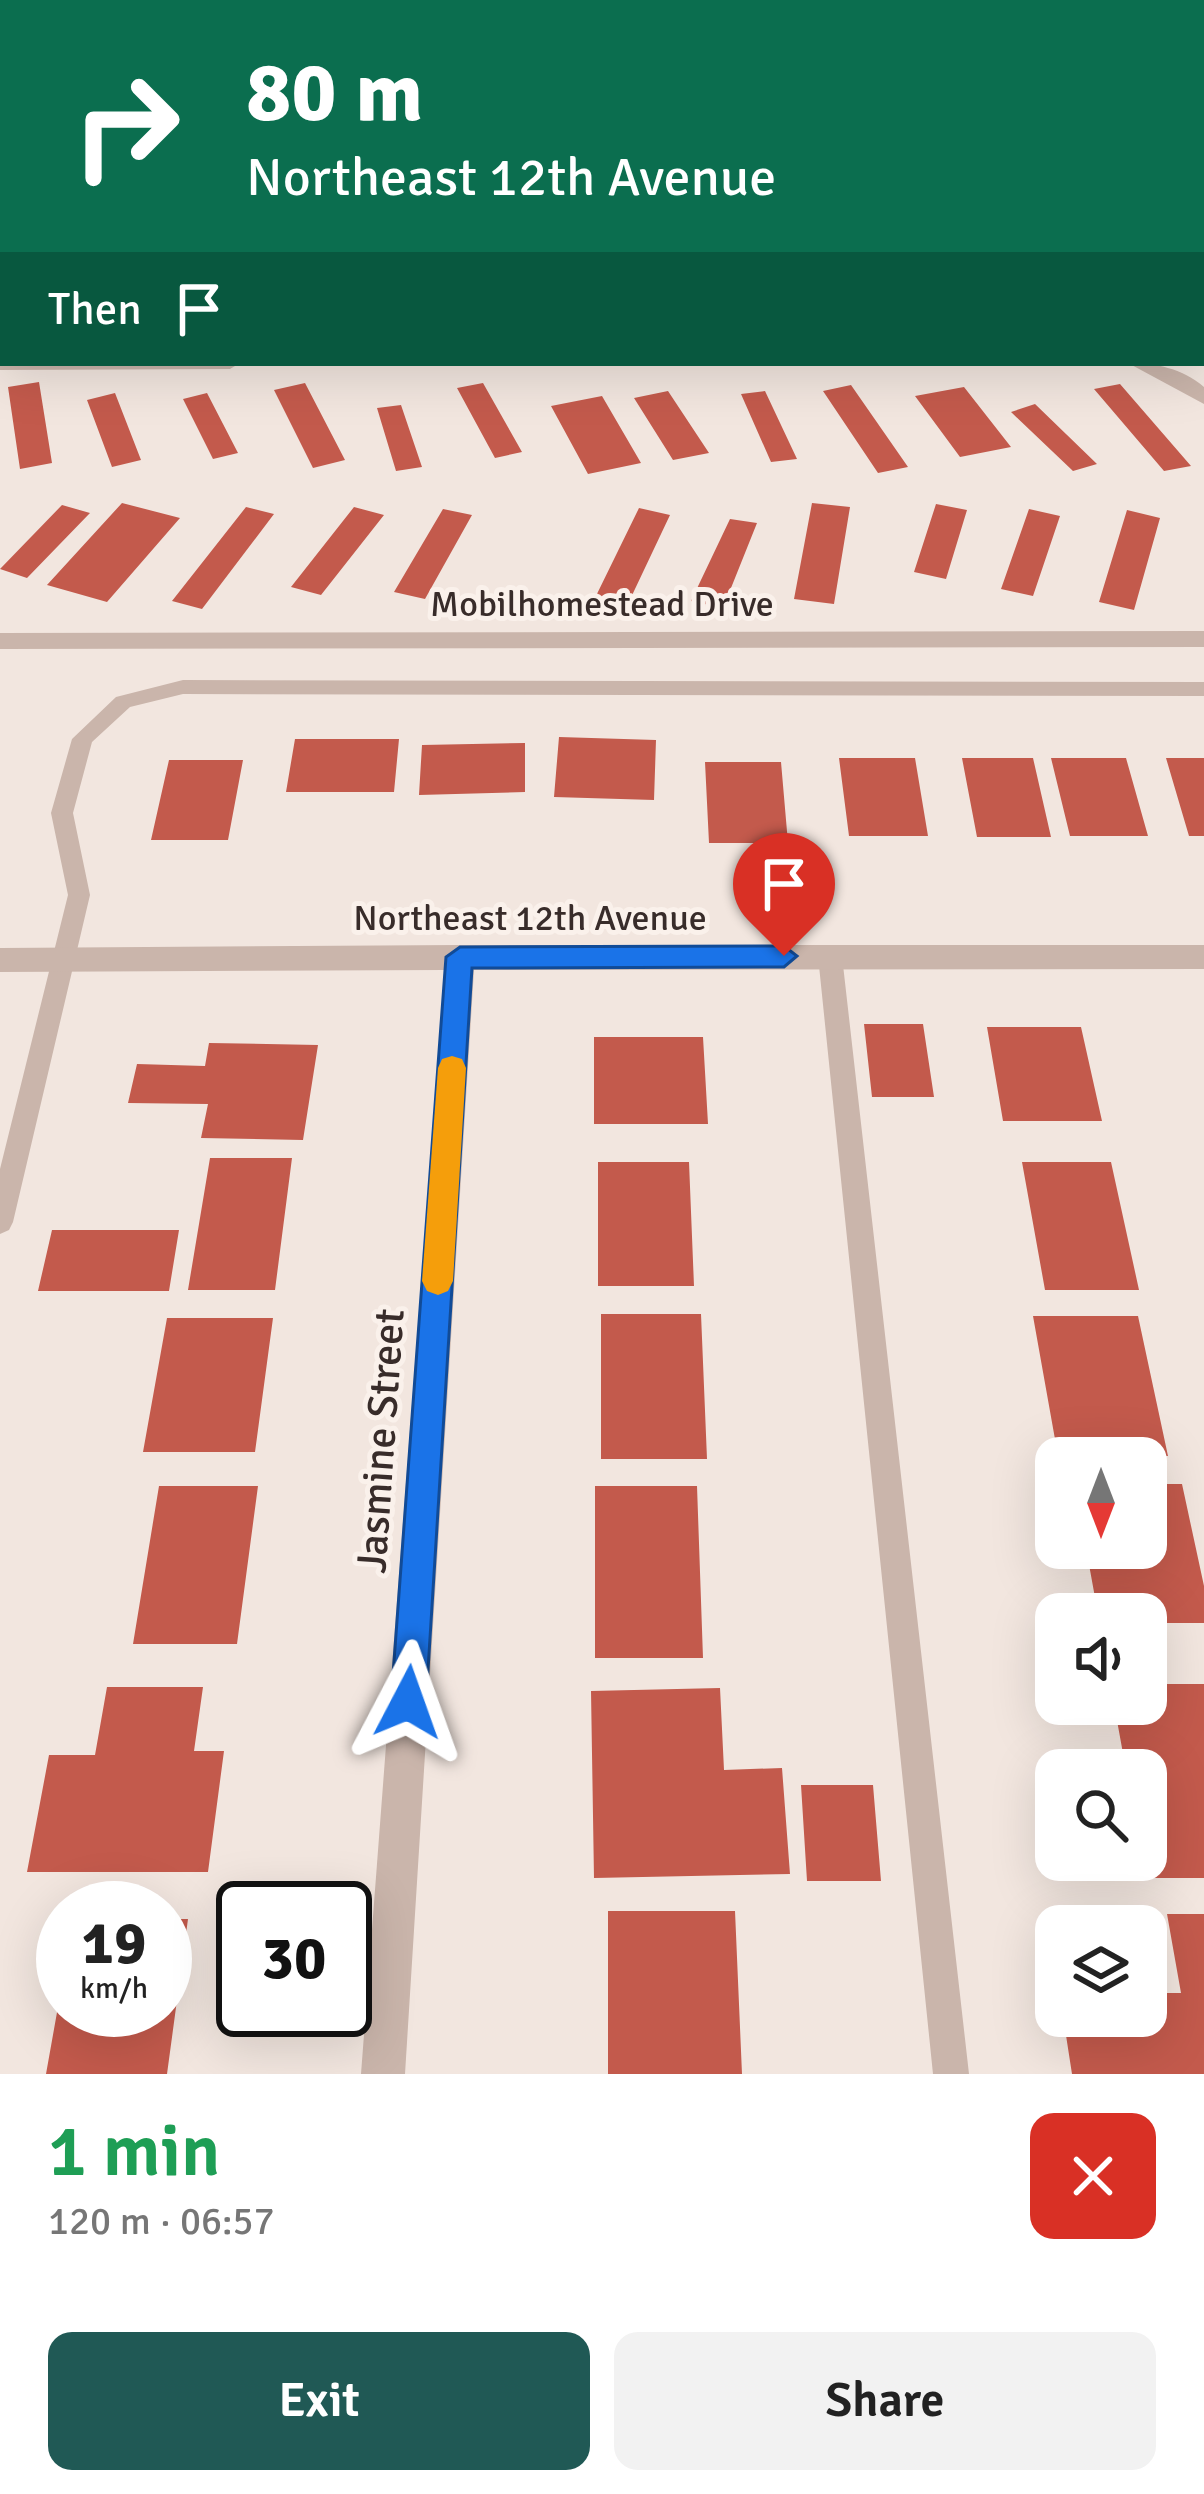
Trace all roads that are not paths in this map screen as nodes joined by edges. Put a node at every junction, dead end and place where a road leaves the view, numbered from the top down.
1 (1145, 366) edge
2 (1204, 398) edge
3 (1204, 640) edge
4 (0, 641) edge
5 (1204, 689) edge
6 (830, 956) junction
7 (460, 957) junction
8 (0, 960) edge
9 (66, 960) junction
10 (1203, 962) edge
11 (0, 1222) edge
12 (383, 2074) edge
13 (951, 2074) edge

1 - 2 street
3 - 4 street, Mobilhomestead Drive
5 - 9 lane
6 - 7 street, Northeast 12th Avenue
6 - 10 street, Northeast 12th Avenue
6 - 13 lane
7 - 9 street, Northeast 12th Avenue
7 - 12 street, Jasmine Street
8 - 9 street, Northeast 12th Avenue
9 - 11 lane

